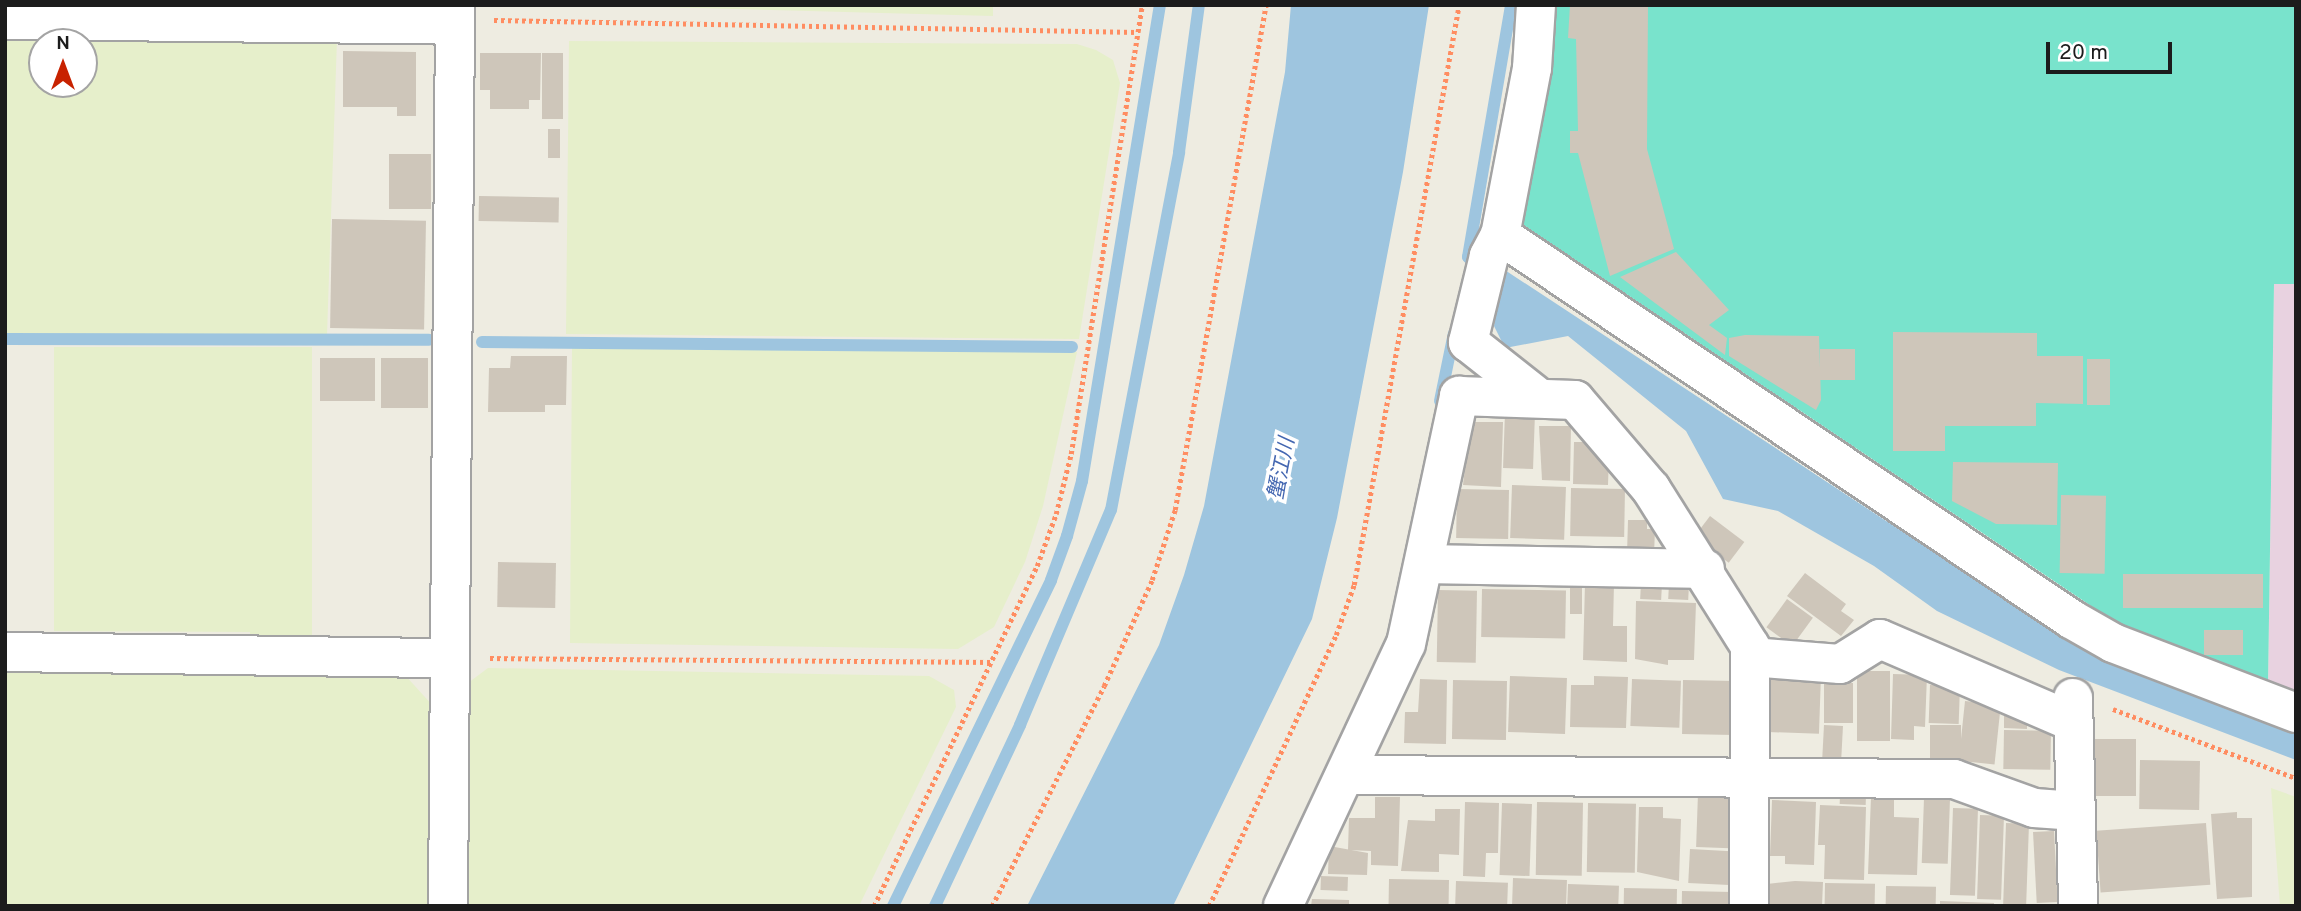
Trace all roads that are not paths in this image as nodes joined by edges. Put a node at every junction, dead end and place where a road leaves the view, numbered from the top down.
1 (1536, 5) edge
2 (455, 17) edge
3 (5, 20) edge
4 (1491, 257) junction
5 (1539, 398) junction
6 (1427, 564) junction
7 (1705, 569) junction
8 (5, 652) edge
9 (1751, 657) junction
10 (450, 658) junction
11 (2296, 713) edge
12 (1347, 775) junction
13 (1750, 778) junction
14 (2073, 811) junction
15 (448, 906) edge
16 (1283, 906) edge
17 (1749, 906) edge
18 (2078, 906) edge

1 - 4 street
2 - 3 street
2 - 10 street
4 - 5 street
4 - 11 street
5 - 6 street
5 - 7 street
6 - 7 street
6 - 12 street
7 - 9 street
8 - 10 street
9 - 13 street
9 - 14 street
10 - 15 street
12 - 13 street
12 - 16 street
13 - 14 street
13 - 17 street
14 - 18 street

